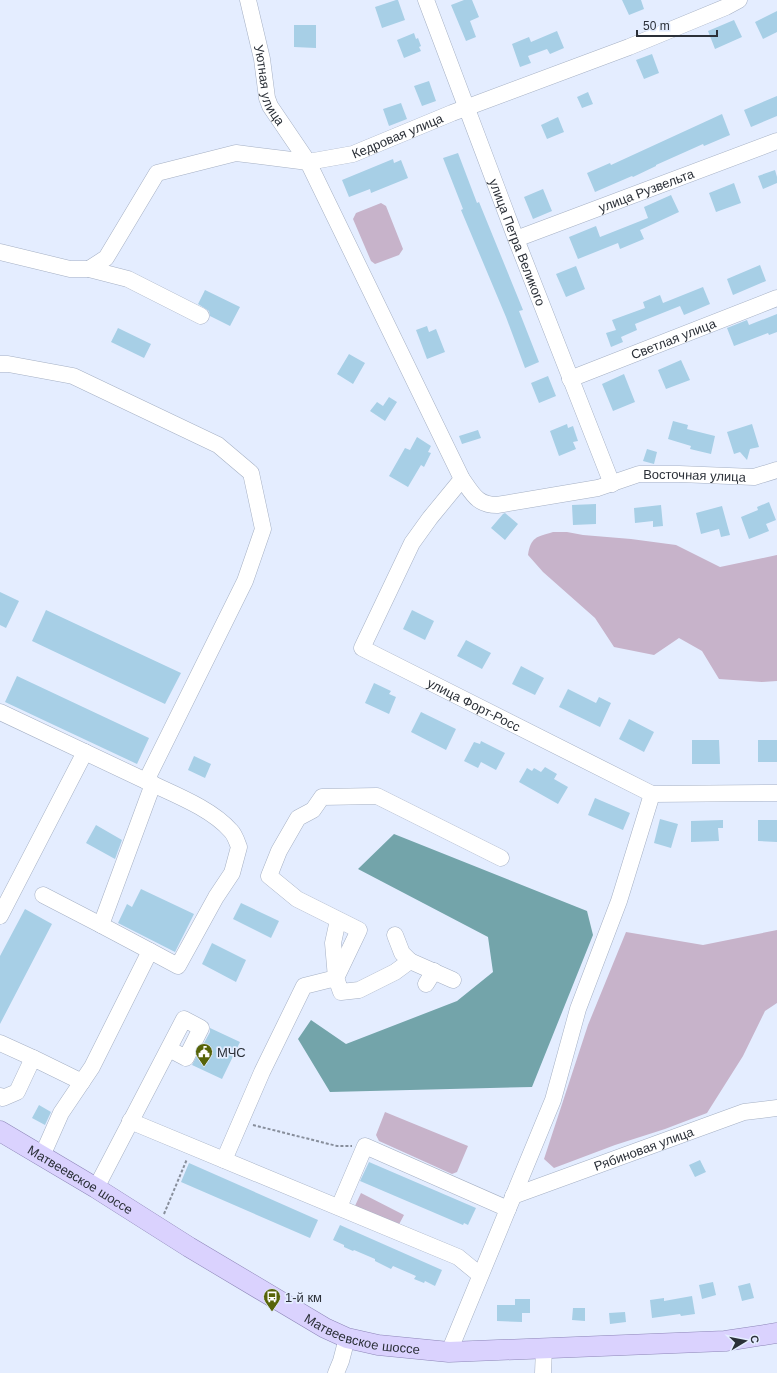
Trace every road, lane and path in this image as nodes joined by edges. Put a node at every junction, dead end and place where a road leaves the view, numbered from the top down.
1 (248, 0) edge
2 (426, 0) edge
3 (739, 0) edge
4 (468, 108) junction
5 (777, 141) edge
6 (308, 162) junction
7 (516, 239) junction
8 (0, 252) edge
9 (89, 269) junction
10 (777, 298) edge
11 (201, 316) dead end
12 (0, 364) edge
13 (570, 379) junction
14 (777, 470) edge
15 (462, 479) junction
16 (612, 484) junction
17 (0, 712) edge
18 (85, 752) junction
19 (150, 782) junction
20 (777, 793) edge
21 (652, 794) junction
22 (501, 858) dead end
23 (43, 895) dead end
24 (0, 916) edge
25 (338, 920) junction
26 (101, 924) junction
27 (395, 935) dead end
28 (150, 951) junction
29 (410, 960) junction
30 (336, 978) junction
31 (439, 980) dead end
32 (0, 1043) edge
33 (168, 1049) dead end
34 (32, 1058) junction
35 (82, 1082) junction
36 (0, 1096) edge
37 (777, 1108) edge
38 (130, 1121) junction
39 (240, 1122) junction
40 (0, 1131) edge
41 (365, 1146) junction
42 (192, 1147) junction
43 (42, 1156) junction
44 (224, 1160) junction
45 (96, 1188) junction
46 (510, 1203) junction
47 (339, 1207) junction
48 (162, 1219) dead end
49 (480, 1275) junction
50 (777, 1333) edge
51 (347, 1338) junction
52 (544, 1348) junction
53 (449, 1352) junction
54 (336, 1373) edge
55 (543, 1373) edge

1 - 6 street, Уютная улица
2 - 4 street, улица Петра Великого
3 - 4 street, Кедровая улица
4 - 6 street, Кедровая улица
4 - 7 street, улица Петра Великого
5 - 7 street, улица Рузвельта
6 - 9 street, Кедровая улица
6 - 15 street, Уютная улица
7 - 13 street, улица Петра Великого
8 - 9 street
9 - 11 street
10 - 13 street, Светлая улица
12 - 19 street
13 - 16 street, улица Петра Великого
14 - 16 street, Восточная улица
15 - 16 street, Восточная улица
15 - 21 street, улица Форт-Росс
17 - 18 street
18 - 19 street
18 - 24 street
19 - 26 street
19 - 28 street
20 - 21 street, улица Форт-Росс
21 - 46 street
22 - 25 street
23 - 26 street
25 - 30 street
25 - 30 street
26 - 28 street
27 - 29 street
28 - 35 street
29 - 30 street
29 - 31 street
30 - 39 street
32 - 34 street
33 - 38 street
34 - 35 street
34 - 36 street
35 - 43 street
37 - 46 street, Рябиновая улица
38 - 42 street
38 - 45 street
39 - 41 path
39 - 44 street
40 - 43 main road, Матвеевское шоссе
41 - 46 street
41 - 47 street
42 - 44 street
42 - 48 path
43 - 45 main road, Матвеевское шоссе
44 - 47 street
45 - 51 main road, Матвеевское шоссе
46 - 49 street
47 - 49 street
49 - 53 street
50 - 52 main road, Матвеевское шоссе
51 - 53 main road, Матвеевское шоссе
51 - 54 street
52 - 53 main road, Матвеевское шоссе
52 - 55 street

